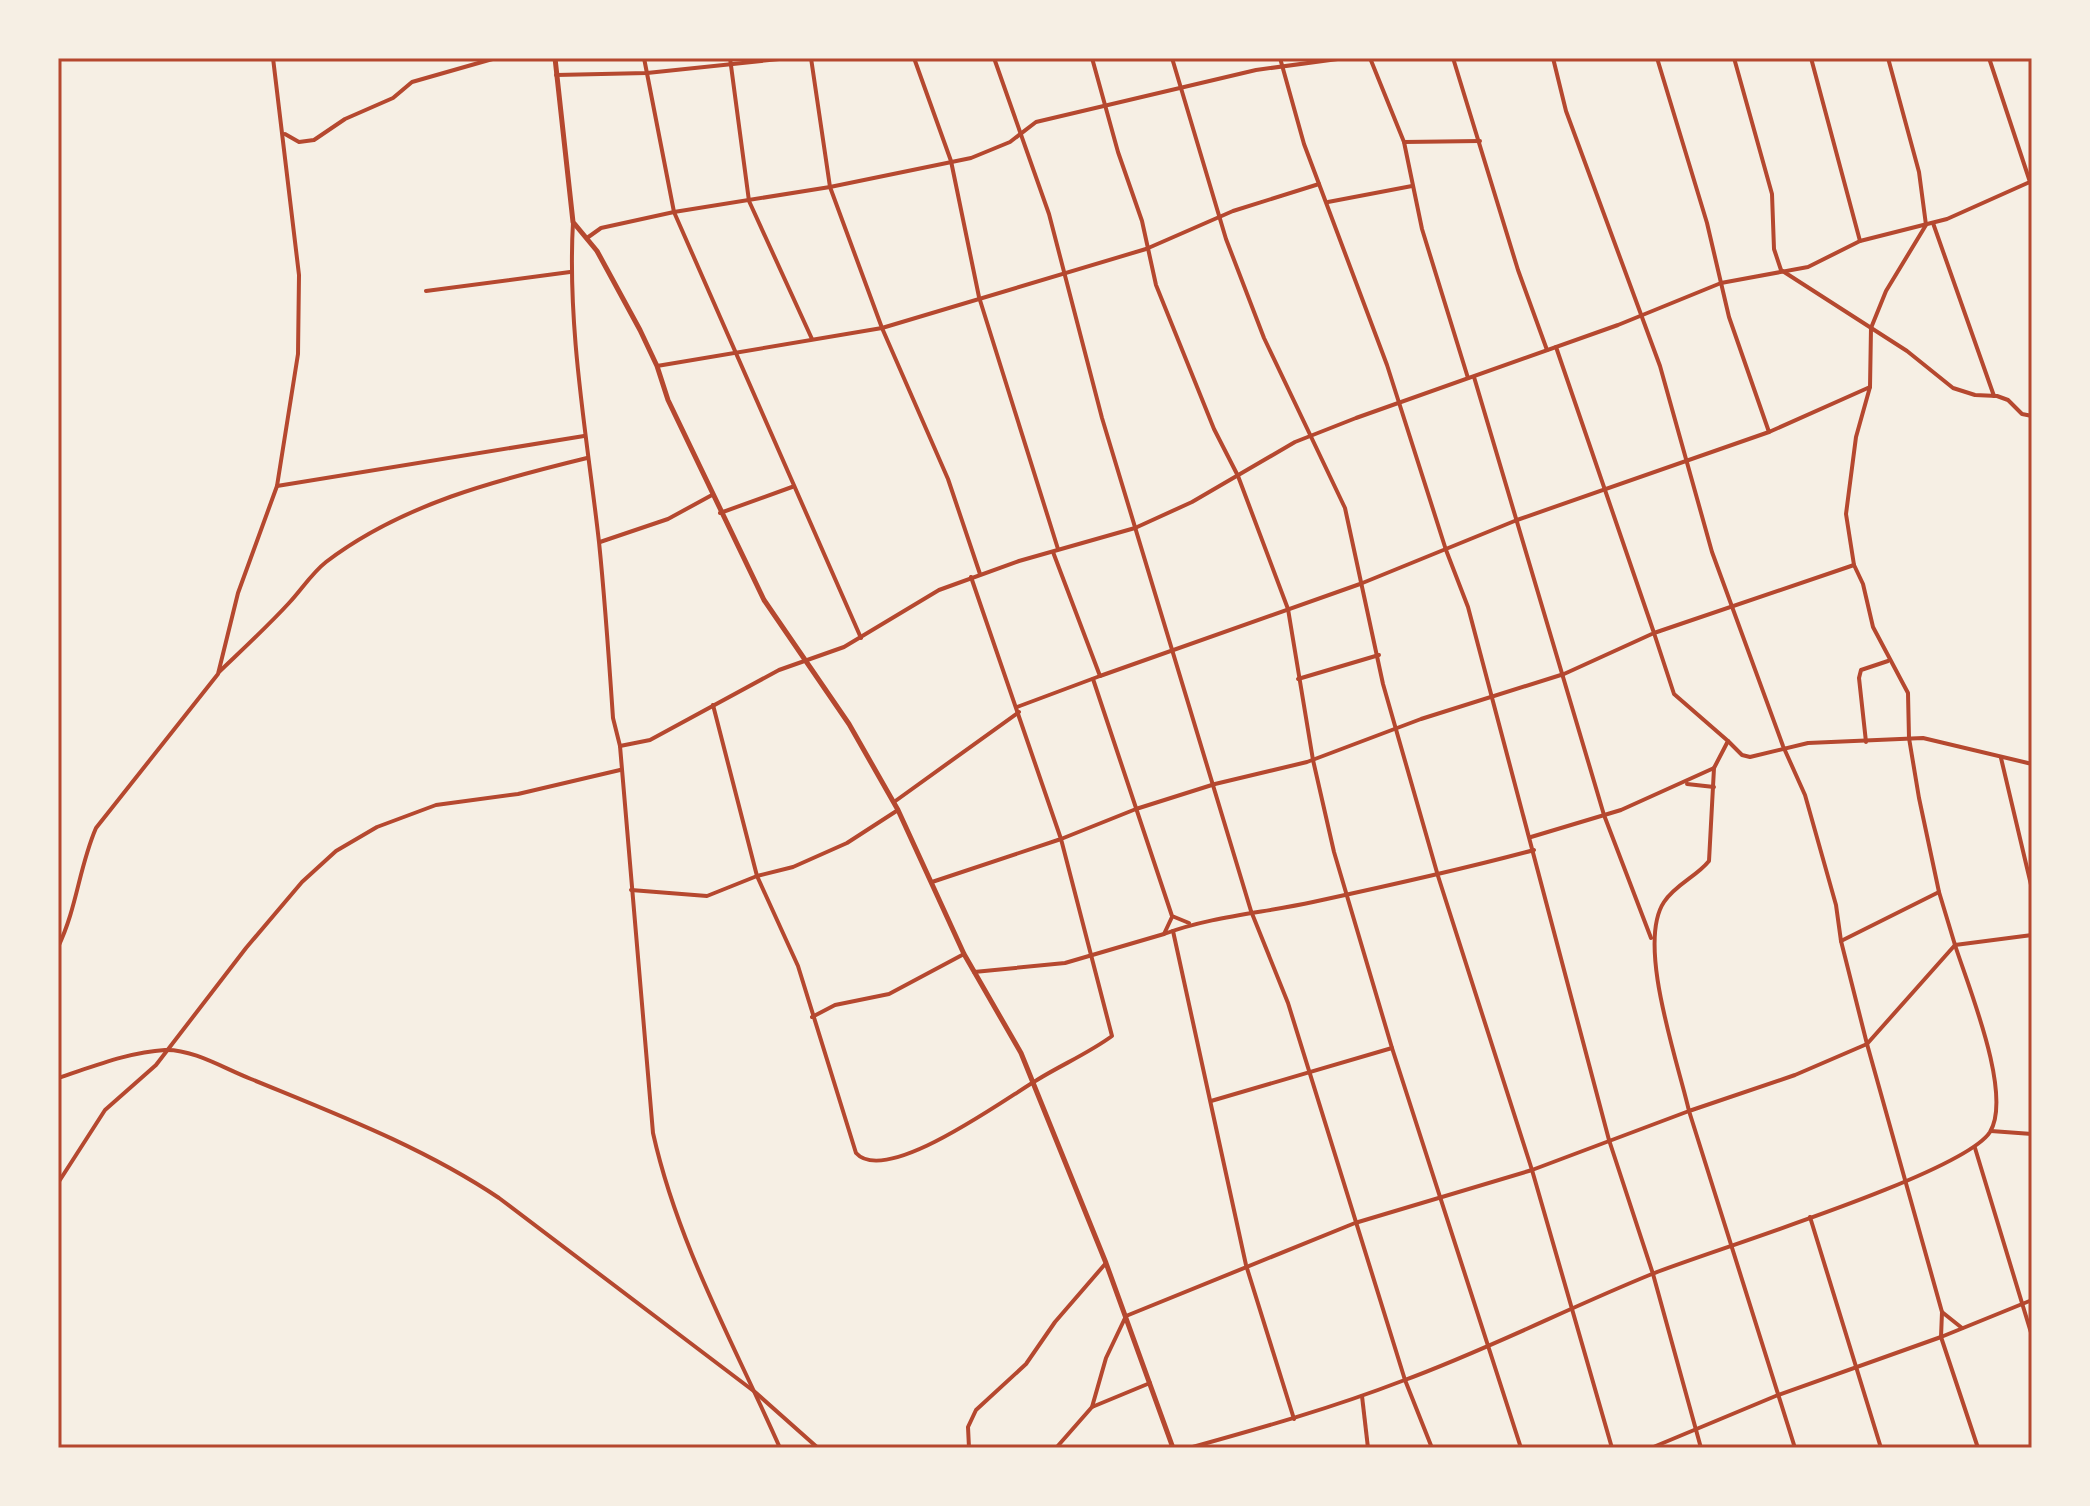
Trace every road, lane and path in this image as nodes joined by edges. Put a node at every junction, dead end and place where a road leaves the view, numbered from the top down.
1 (273, 58) edge
2 (496, 58) edge
3 (555, 58) edge
4 (644, 58) edge
5 (730, 58) edge
6 (789, 58) edge
7 (811, 58) edge
8 (914, 58) edge
9 (994, 58) edge
10 (1092, 58) edge
11 (1172, 58) edge
12 (1280, 58) edge
13 (1345, 58) edge
14 (1370, 58) edge
15 (1453, 58) edge
16 (1553, 58) edge
17 (1657, 58) edge
18 (1734, 58) edge
19 (1811, 58) edge
20 (1888, 58) edge
21 (1989, 58) edge
22 (732, 65) junction
23 (1281, 66) junction
24 (647, 73) junction
25 (556, 75) junction
26 (1182, 87) junction
27 (1105, 104) junction
28 (1021, 131) junction
29 (283, 133) junction
30 (1480, 141) junction
31 (1404, 142) junction
32 (951, 161) junction
33 (2031, 181) edge
34 (1319, 184) junction
35 (1413, 185) junction
36 (830, 187) junction
37 (2032, 188) edge
38 (749, 201) junction
39 (1328, 202) junction
40 (674, 212) junction
41 (1220, 217) junction
42 (573, 222) junction
43 (1933, 223) junction
44 (1926, 225) junction
45 (586, 238) junction
46 (1860, 241) junction
47 (1146, 249) junction
48 (1781, 270) junction
49 (570, 272) junction
50 (1065, 275) junction
51 (1721, 283) junction
52 (426, 291) dead end
53 (979, 297) junction
54 (1641, 315) junction
55 (882, 328) junction
56 (1871, 328) junction
57 (812, 339) junction
58 (1556, 347) junction
59 (1547, 350) junction
60 (738, 353) junction
61 (657, 366) junction
62 (1471, 378) junction
63 (1870, 387) junction
64 (1994, 396) junction
65 (1400, 402) junction
66 (2032, 416) edge
67 (1769, 432) junction
68 (584, 436) junction
69 (1310, 436) junction
70 (587, 458) junction
71 (1687, 462) junction
72 (1238, 476) junction
73 (277, 486) junction
74 (792, 487) junction
75 (1608, 490) junction
76 (712, 495) junction
77 (720, 513) junction
78 (1517, 520) junction
79 (1135, 528) junction
80 (599, 542) junction
81 (1055, 550) junction
82 (1446, 550) junction
83 (1854, 565) junction
84 (980, 574) junction
85 (971, 577) junction
86 (1360, 584) junction
87 (1732, 607) junction
88 (1288, 609) junction
89 (1654, 633) junction
90 (861, 638) junction
91 (1174, 650) junction
92 (1379, 655) junction
93 (803, 659) junction
94 (1889, 661) junction
95 (218, 674) junction
96 (1564, 674) junction
97 (1100, 676) junction
98 (1093, 679) junction
99 (1298, 679) junction
100 (1490, 698) junction
101 (713, 705) junction
102 (1018, 710) junction
103 (1396, 729) junction
104 (1909, 738) junction
105 (1728, 741) junction
106 (1866, 742) junction
107 (620, 746) junction
108 (1783, 746) junction
109 (2001, 758) junction
110 (1313, 760) junction
111 (2032, 764) edge
112 (1714, 768) junction
113 (620, 770) junction
114 (1215, 784) junction
115 (1685, 784) junction
116 (1714, 787) junction
117 (894, 803) junction
118 (1136, 809) junction
119 (898, 810) junction
120 (1604, 815) junction
121 (1531, 837) junction
122 (1061, 839) junction
123 (1534, 850) junction
124 (757, 876) junction
125 (1438, 876) junction
126 (932, 882) junction
127 (2032, 889) edge
128 (631, 890) junction
129 (1939, 892) junction
130 (1347, 894) junction
131 (1251, 911) junction
132 (1172, 916) junction
133 (1191, 924) junction
134 (1173, 931) junction
135 (1164, 934) junction
136 (2032, 935) edge
137 (1841, 941) junction
138 (1652, 943) junction
139 (1955, 945) junction
140 (58, 947) edge
141 (964, 954) junction
142 (1092, 954) junction
143 (974, 972) junction
144 (811, 1017) junction
145 (1867, 1044) junction
146 (1392, 1048) junction
147 (166, 1050) junction
148 (1310, 1073) junction
149 (58, 1078) edge
150 (1033, 1082) junction
151 (1211, 1101) junction
152 (1689, 1111) junction
153 (1990, 1131) junction
154 (2032, 1134) edge
155 (1609, 1140) junction
156 (1975, 1148) junction
157 (1532, 1170) junction
158 (1905, 1181) junction
159 (58, 1183) edge
160 (1439, 1195) junction
161 (1810, 1217) junction
162 (1355, 1223) junction
163 (1729, 1247) junction
164 (1106, 1263) junction
165 (1246, 1265) junction
166 (1653, 1274) junction
167 (2032, 1300) edge
168 (2021, 1305) junction
169 (1572, 1310) junction
170 (1942, 1312) junction
171 (1126, 1316) junction
172 (1963, 1329) junction
173 (2032, 1336) edge
174 (1941, 1337) junction
175 (1485, 1346) junction
176 (1856, 1366) junction
177 (1405, 1380) junction
178 (1150, 1383) junction
179 (755, 1392) junction
180 (1778, 1395) junction
181 (1362, 1396) junction
182 (1092, 1407) junction
183 (1294, 1419) junction
184 (1697, 1430) junction
185 (780, 1448) edge
186 (818, 1448) edge
187 (969, 1448) edge
188 (1056, 1448) edge
189 (1173, 1448) edge
190 (1189, 1448) edge
191 (1368, 1448) edge
192 (1432, 1448) edge
193 (1521, 1448) edge
194 (1612, 1448) edge
195 (1651, 1448) edge
196 (1701, 1448) edge
197 (1795, 1448) edge
198 (1881, 1448) edge
199 (1978, 1448) edge

1 - 29 street
2 - 29 street
3 - 25 street
4 - 24 street
5 - 22 street
6 - 22 street
7 - 36 street
8 - 32 street
9 - 28 street
10 - 27 street
11 - 26 street
12 - 23 street
13 - 23 street
14 - 31 street
15 - 30 street
16 - 54 street
17 - 51 street
18 - 48 street
19 - 46 street
20 - 44 street
21 - 33 street
22 - 24 street
22 - 38 street
23 - 26 street
23 - 34 street
24 - 25 street
24 - 40 street
25 - 42 street
26 - 27 street
26 - 41 street
27 - 28 street
27 - 47 street
28 - 32 street
28 - 50 street
29 - 73 street
30 - 31 street
30 - 59 street
31 - 35 street
32 - 36 street
32 - 53 street
33 - 37 street
33 - 43 street
34 - 39 street
34 - 41 street
35 - 39 street
35 - 62 street
36 - 38 street
36 - 55 street
38 - 40 street
38 - 57 street
39 - 65 street
40 - 45 street
40 - 60 street
41 - 47 street
41 - 69 street
42 - 45 street
42 - 49 street
43 - 44 street
43 - 64 street
44 - 46 street
44 - 56 street
45 - 61 street
46 - 48 street
47 - 50 street
47 - 72 street
48 - 51 street
48 - 56 street
49 - 52 street
49 - 68 street
50 - 53 street
50 - 79 street
51 - 54 street
51 - 67 street
53 - 55 street
53 - 81 street
54 - 58 street
54 - 71 street
55 - 57 street
55 - 84 street
56 - 63 street
56 - 64 street
57 - 60 street
58 - 59 street
58 - 75 street
59 - 62 street
60 - 61 street
60 - 74 street
61 - 76 street
62 - 65 street
62 - 78 street
63 - 67 street
63 - 83 street
64 - 66 street
65 - 69 street
65 - 82 street
67 - 71 street
68 - 70 street
68 - 73 street
69 - 72 street
69 - 86 street
70 - 80 street
70 - 95 street
71 - 75 street
71 - 87 street
72 - 79 street
72 - 88 street
73 - 95 street
74 - 77 street
74 - 90 street
75 - 78 street
75 - 89 street
76 - 77 street
76 - 80 street
77 - 93 street
78 - 82 street
78 - 96 street
79 - 81 street
79 - 91 street
80 - 107 street
81 - 84 street
81 - 97 street
82 - 86 street
82 - 100 street
83 - 87 street
83 - 94 street
84 - 85 street
85 - 90 street
85 - 102 street
86 - 88 street
86 - 92 street
87 - 89 street
87 - 108 street
88 - 91 street
88 - 99 street
89 - 96 street
89 - 105 street
90 - 93 street
91 - 97 street
91 - 114 street
92 - 99 street
92 - 103 street
93 - 101 street
93 - 117 street
94 - 104 street
94 - 106 street
95 - 140 street
96 - 100 street
96 - 120 street
97 - 98 street
98 - 102 street
98 - 118 street
99 - 110 street
100 - 103 street
100 - 121 street
101 - 107 street
101 - 124 street
102 - 117 street
102 - 122 street
103 - 110 street
103 - 125 street
104 - 106 street
104 - 109 street
104 - 129 street
105 - 108 street
105 - 112 street
106 - 108 street
107 - 113 street
108 - 137 street
109 - 111 street
109 - 127 street
110 - 114 street
110 - 130 street
112 - 115 street
112 - 116 street
113 - 128 street
113 - 147 street
114 - 118 street
114 - 131 street
115 - 116 street
115 - 120 street
116 - 138 street
117 - 119 street
118 - 122 street
118 - 132 street
119 - 124 street
119 - 126 street
120 - 121 street
120 - 138 street
121 - 123 street
122 - 126 street
122 - 142 street
123 - 125 street
123 - 155 street
124 - 128 street
124 - 144 street
125 - 130 street
125 - 157 street
126 - 141 street
128 - 179 street
129 - 137 street
129 - 139 street
130 - 131 street
130 - 146 street
131 - 133 street
131 - 148 street
132 - 133 street
132 - 135 street
133 - 134 street
134 - 135 street
134 - 151 street
135 - 142 street
136 - 139 street
137 - 145 street
138 - 152 street
139 - 145 street
139 - 153 street
141 - 143 street
141 - 144 street
142 - 143 street
142 - 150 street
143 - 150 street
144 - 150 street
145 - 152 street
145 - 158 street
146 - 148 street
146 - 160 street
147 - 149 street
147 - 159 street
147 - 179 street
148 - 151 street
148 - 162 street
150 - 164 street
151 - 165 street
152 - 155 street
152 - 163 street
153 - 154 street
153 - 156 street
155 - 157 street
155 - 166 street
156 - 158 street
156 - 168 street
157 - 160 street
157 - 169 street
158 - 161 street
158 - 170 street
160 - 162 street
160 - 175 street
161 - 163 street
161 - 176 street
162 - 165 street
162 - 177 street
163 - 166 street
163 - 180 street
164 - 171 street
164 - 187 street
165 - 171 street
165 - 183 street
166 - 169 street
166 - 184 street
167 - 168 street
168 - 172 street
168 - 173 street
169 - 175 street
169 - 194 street
170 - 172 street
170 - 174 street
171 - 178 street
171 - 182 street
172 - 174 street
174 - 176 street
174 - 199 street
175 - 177 street
175 - 193 street
176 - 180 street
176 - 198 street
177 - 181 street
177 - 192 street
178 - 182 street
178 - 189 street
179 - 185 street
179 - 186 street
180 - 184 street
180 - 197 street
181 - 183 street
181 - 191 street
182 - 188 street
183 - 190 street
184 - 195 street
184 - 196 street

